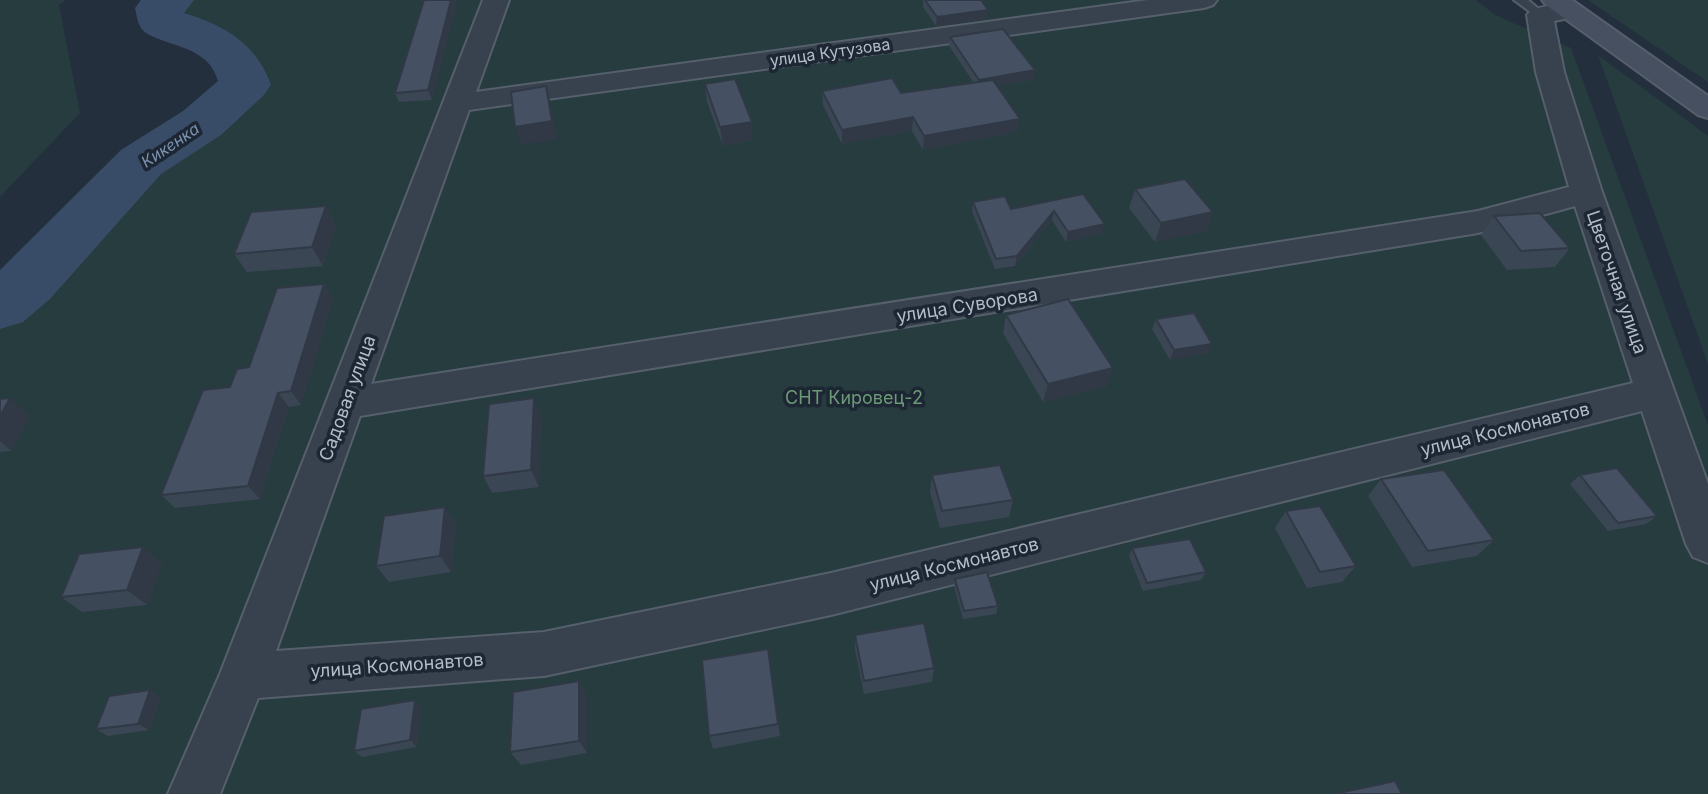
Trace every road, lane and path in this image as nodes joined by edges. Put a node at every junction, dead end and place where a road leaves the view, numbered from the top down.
1 (1204, 0) edge
2 (500, 1) edge
3 (1546, 6) edge
4 (456, 103) junction
5 (1708, 109) edge
6 (1586, 192) junction
7 (1654, 393) junction
8 (345, 403) junction
9 (1708, 544) edge
10 (243, 676) junction
11 (194, 794) edge

1 - 4 street, улица Кутузова
2 - 4 street, Садовая улица
3 - 5 main road
3 - 6 street, Цветочная улица
4 - 8 street, Садовая улица
6 - 7 street, Цветочная улица
6 - 8 street, улица Суворова
7 - 9 street, Цветочная улица
7 - 10 street, улица Космонавтов
8 - 10 street, Садовая улица
10 - 11 street, Садовая улица

